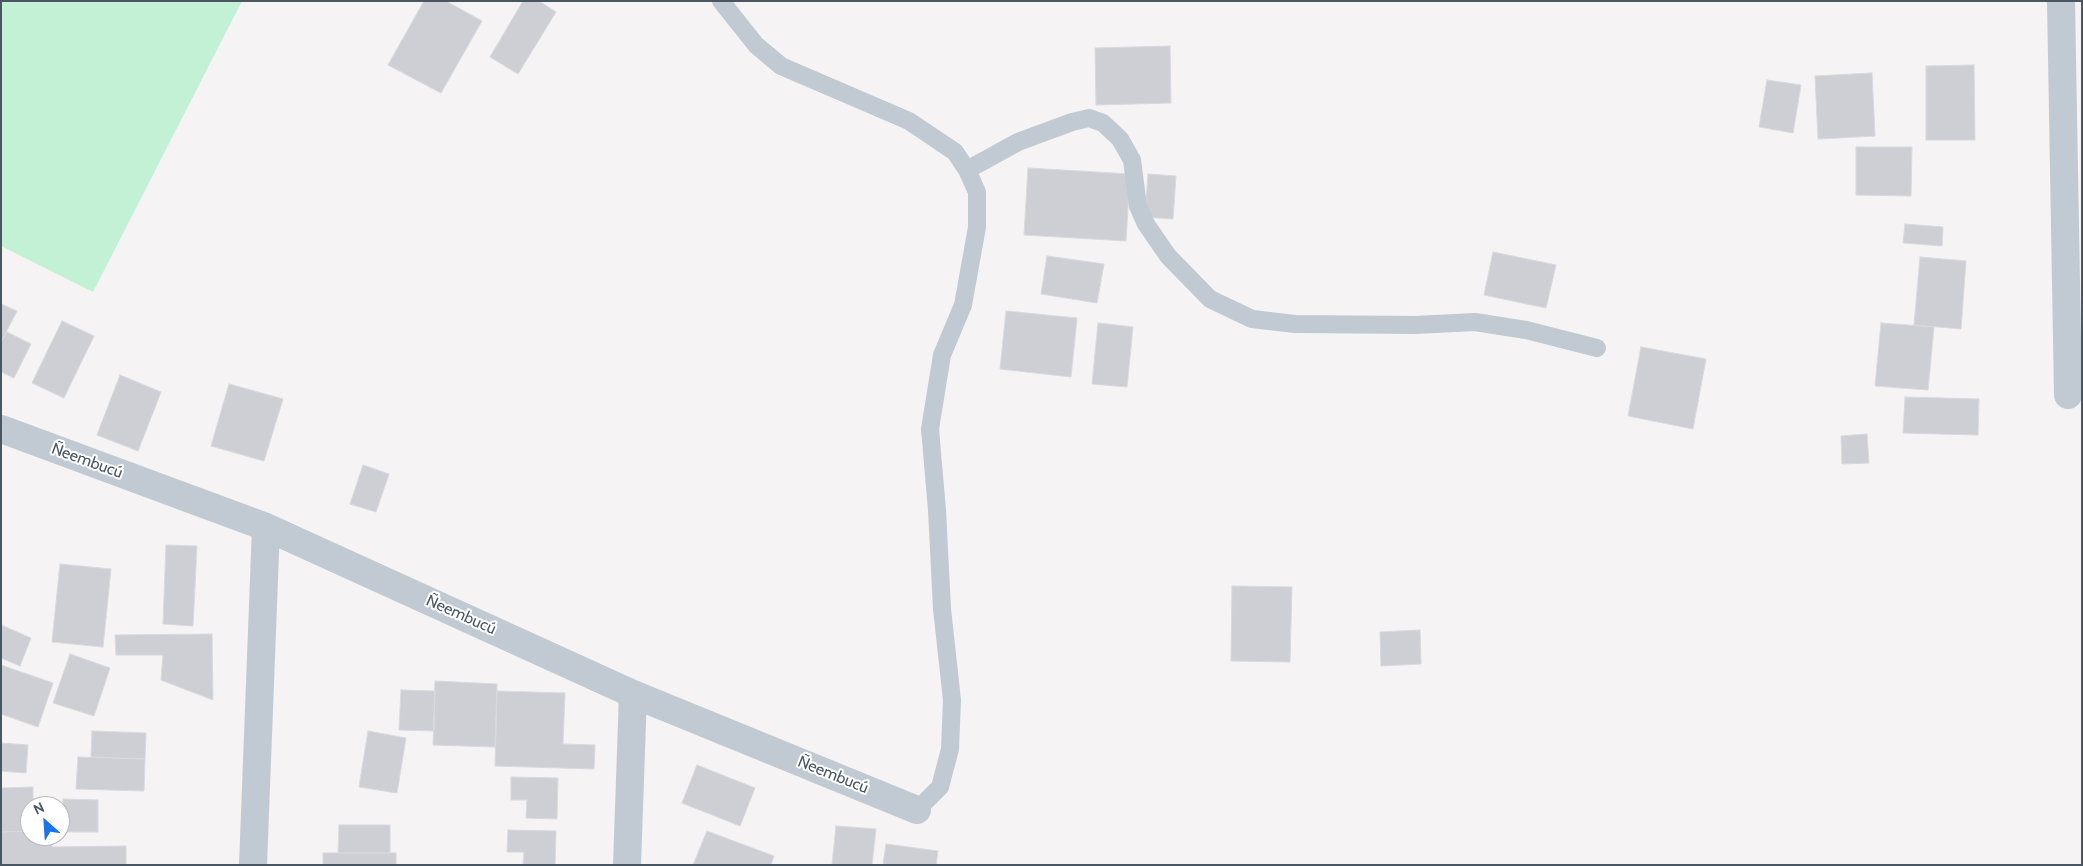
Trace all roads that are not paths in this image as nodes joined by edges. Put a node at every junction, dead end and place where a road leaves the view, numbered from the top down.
1 (721, 1) edge
2 (2061, 1) edge
3 (968, 170) junction
4 (1598, 348) dead end
5 (2068, 395) dead end
6 (1, 429) edge
7 (266, 527) junction
8 (633, 694) junction
9 (917, 810) joint
10 (253, 865) edge
11 (627, 865) edge

1 - 3 lane
2 - 5 street
3 - 4 lane
3 - 9 lane
6 - 7 street, Ñeembucú
7 - 8 street, Ñeembucú
7 - 10 street
8 - 9 street, Ñeembucú
8 - 11 street

